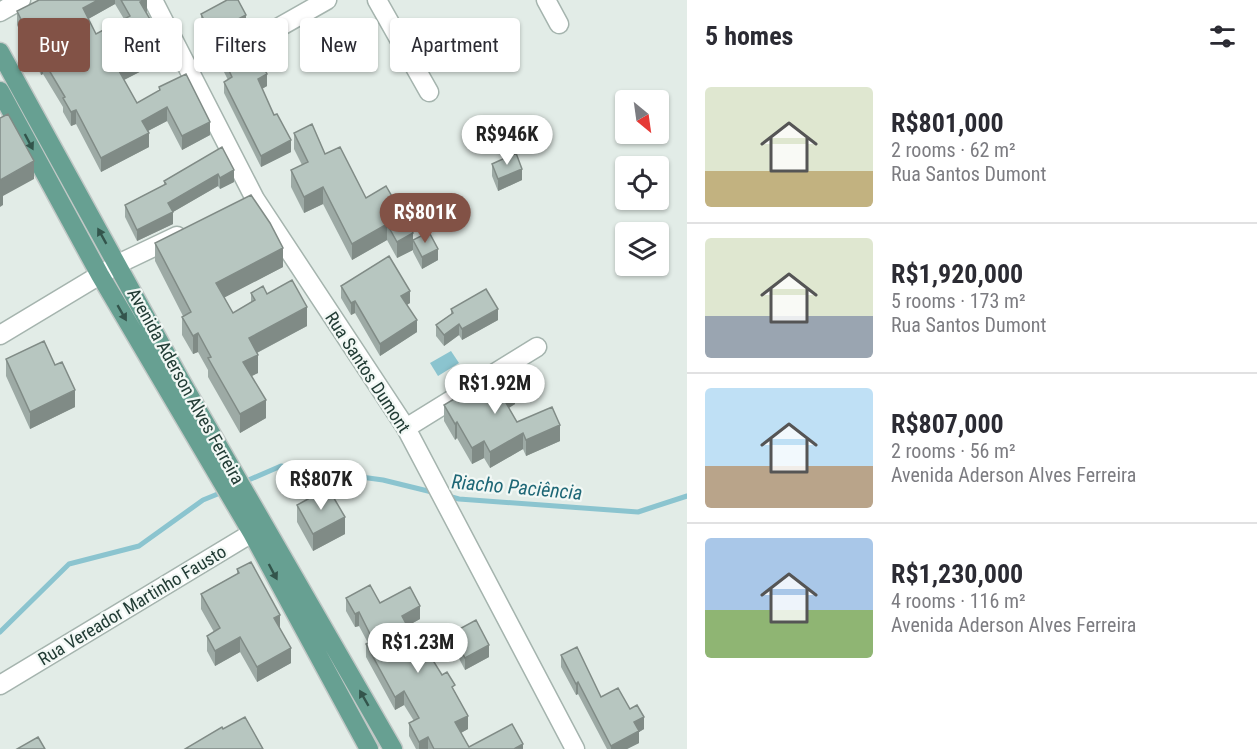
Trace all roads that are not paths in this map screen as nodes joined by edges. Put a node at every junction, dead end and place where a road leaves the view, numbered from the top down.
1 (21, 0) edge
2 (153, 0) edge
3 (327, 0) edge
4 (377, 0) edge
5 (546, 0) edge
6 (0, 12) edge
7 (288, 22) edge
8 (559, 24) dead end
9 (0, 52) edge
10 (0, 91) edge
11 (429, 92) dead end
12 (192, 229) edge
13 (118, 264) junction
14 (100, 275) junction
15 (0, 335) edge
16 (537, 347) dead end
17 (406, 428) junction
18 (259, 530) junction
19 (0, 685) edge
20 (369, 749) edge
21 (393, 749) edge
22 (575, 749) edge

1 - 6 street
2 - 17 street, Rua Santos Dumont
3 - 7 street
4 - 11 street
5 - 8 street
13 -> 9 main road, Avenida Aderson Alves Ferreira
10 -> 14 main road, Avenida Aderson Alves Ferreira
12 - 13 street
13 - 14 street
13 - 18 main road, Avenida Aderson Alves Ferreira
14 - 15 street
14 -> 18 main road, Avenida Aderson Alves Ferreira
16 - 17 street
17 - 22 street, Rua Santos Dumont
18 - 19 street, Rua Vereador Martinho Fausto
18 -> 20 main road, Avenida Aderson Alves Ferreira
21 -> 18 main road, Avenida Aderson Alves Ferreira

